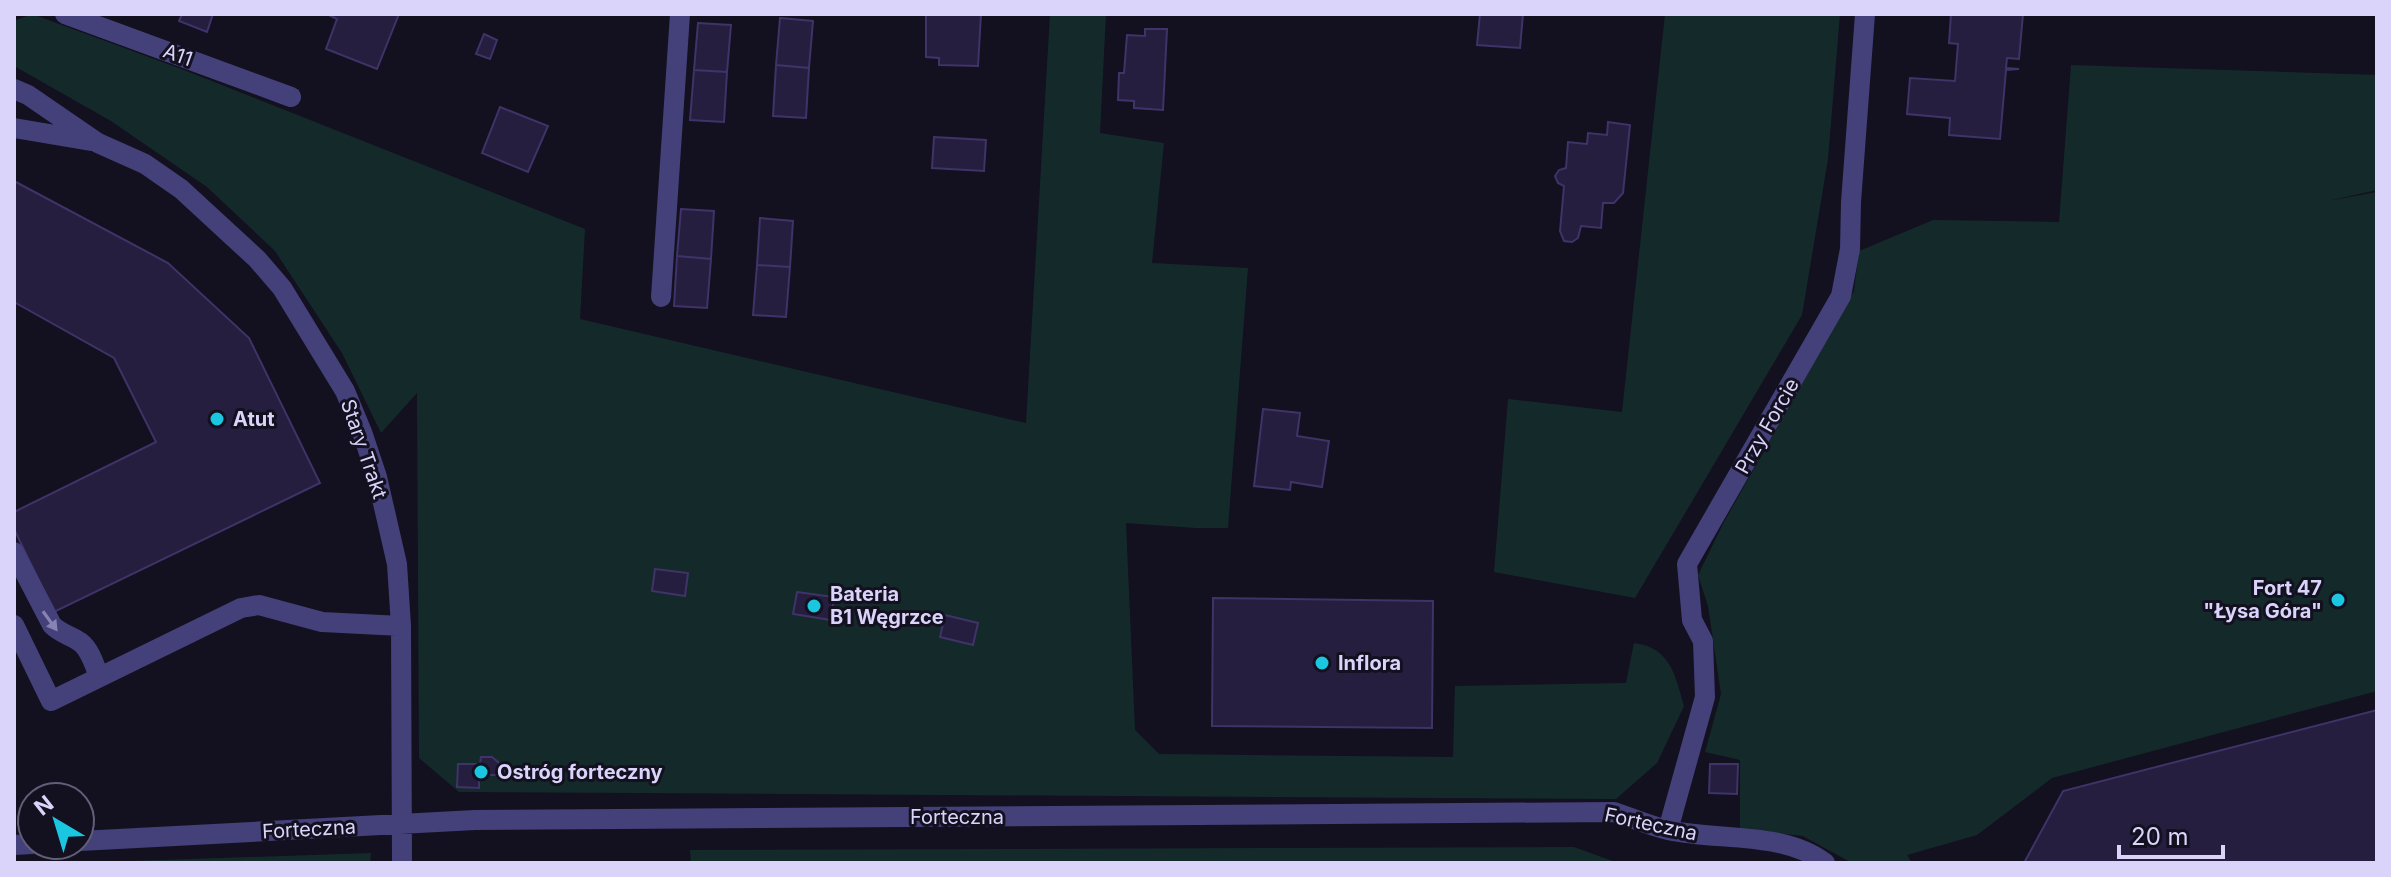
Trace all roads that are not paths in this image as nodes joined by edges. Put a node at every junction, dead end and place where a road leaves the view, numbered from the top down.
1 (65, 14) edge
2 (680, 14) edge
3 (1865, 14) edge
4 (14, 89) edge
5 (291, 97) dead end
6 (14, 128) edge
7 (98, 143) junction
8 (661, 297) dead end
9 (14, 552) edge
10 (14, 625) edge
11 (401, 626) junction
12 (99, 677) junction
13 (404, 825) junction
14 (1668, 830) junction
15 (96, 840) edge
16 (402, 863) edge
17 (1825, 863) edge

1 - 5 street, A11
2 - 8 street
3 - 14 street, Przy Forcie
4 - 7 street, Stary Trakt
6 - 7 street, Stary Trakt
7 - 11 street, Stary Trakt
9 -> 12 street
10 - 12 street
11 - 12 street
11 - 13 street, Stary Trakt
13 - 14 street, Forteczna
13 - 15 street, Forteczna
13 - 16 street, Stary Trakt
14 - 17 street, Forteczna

